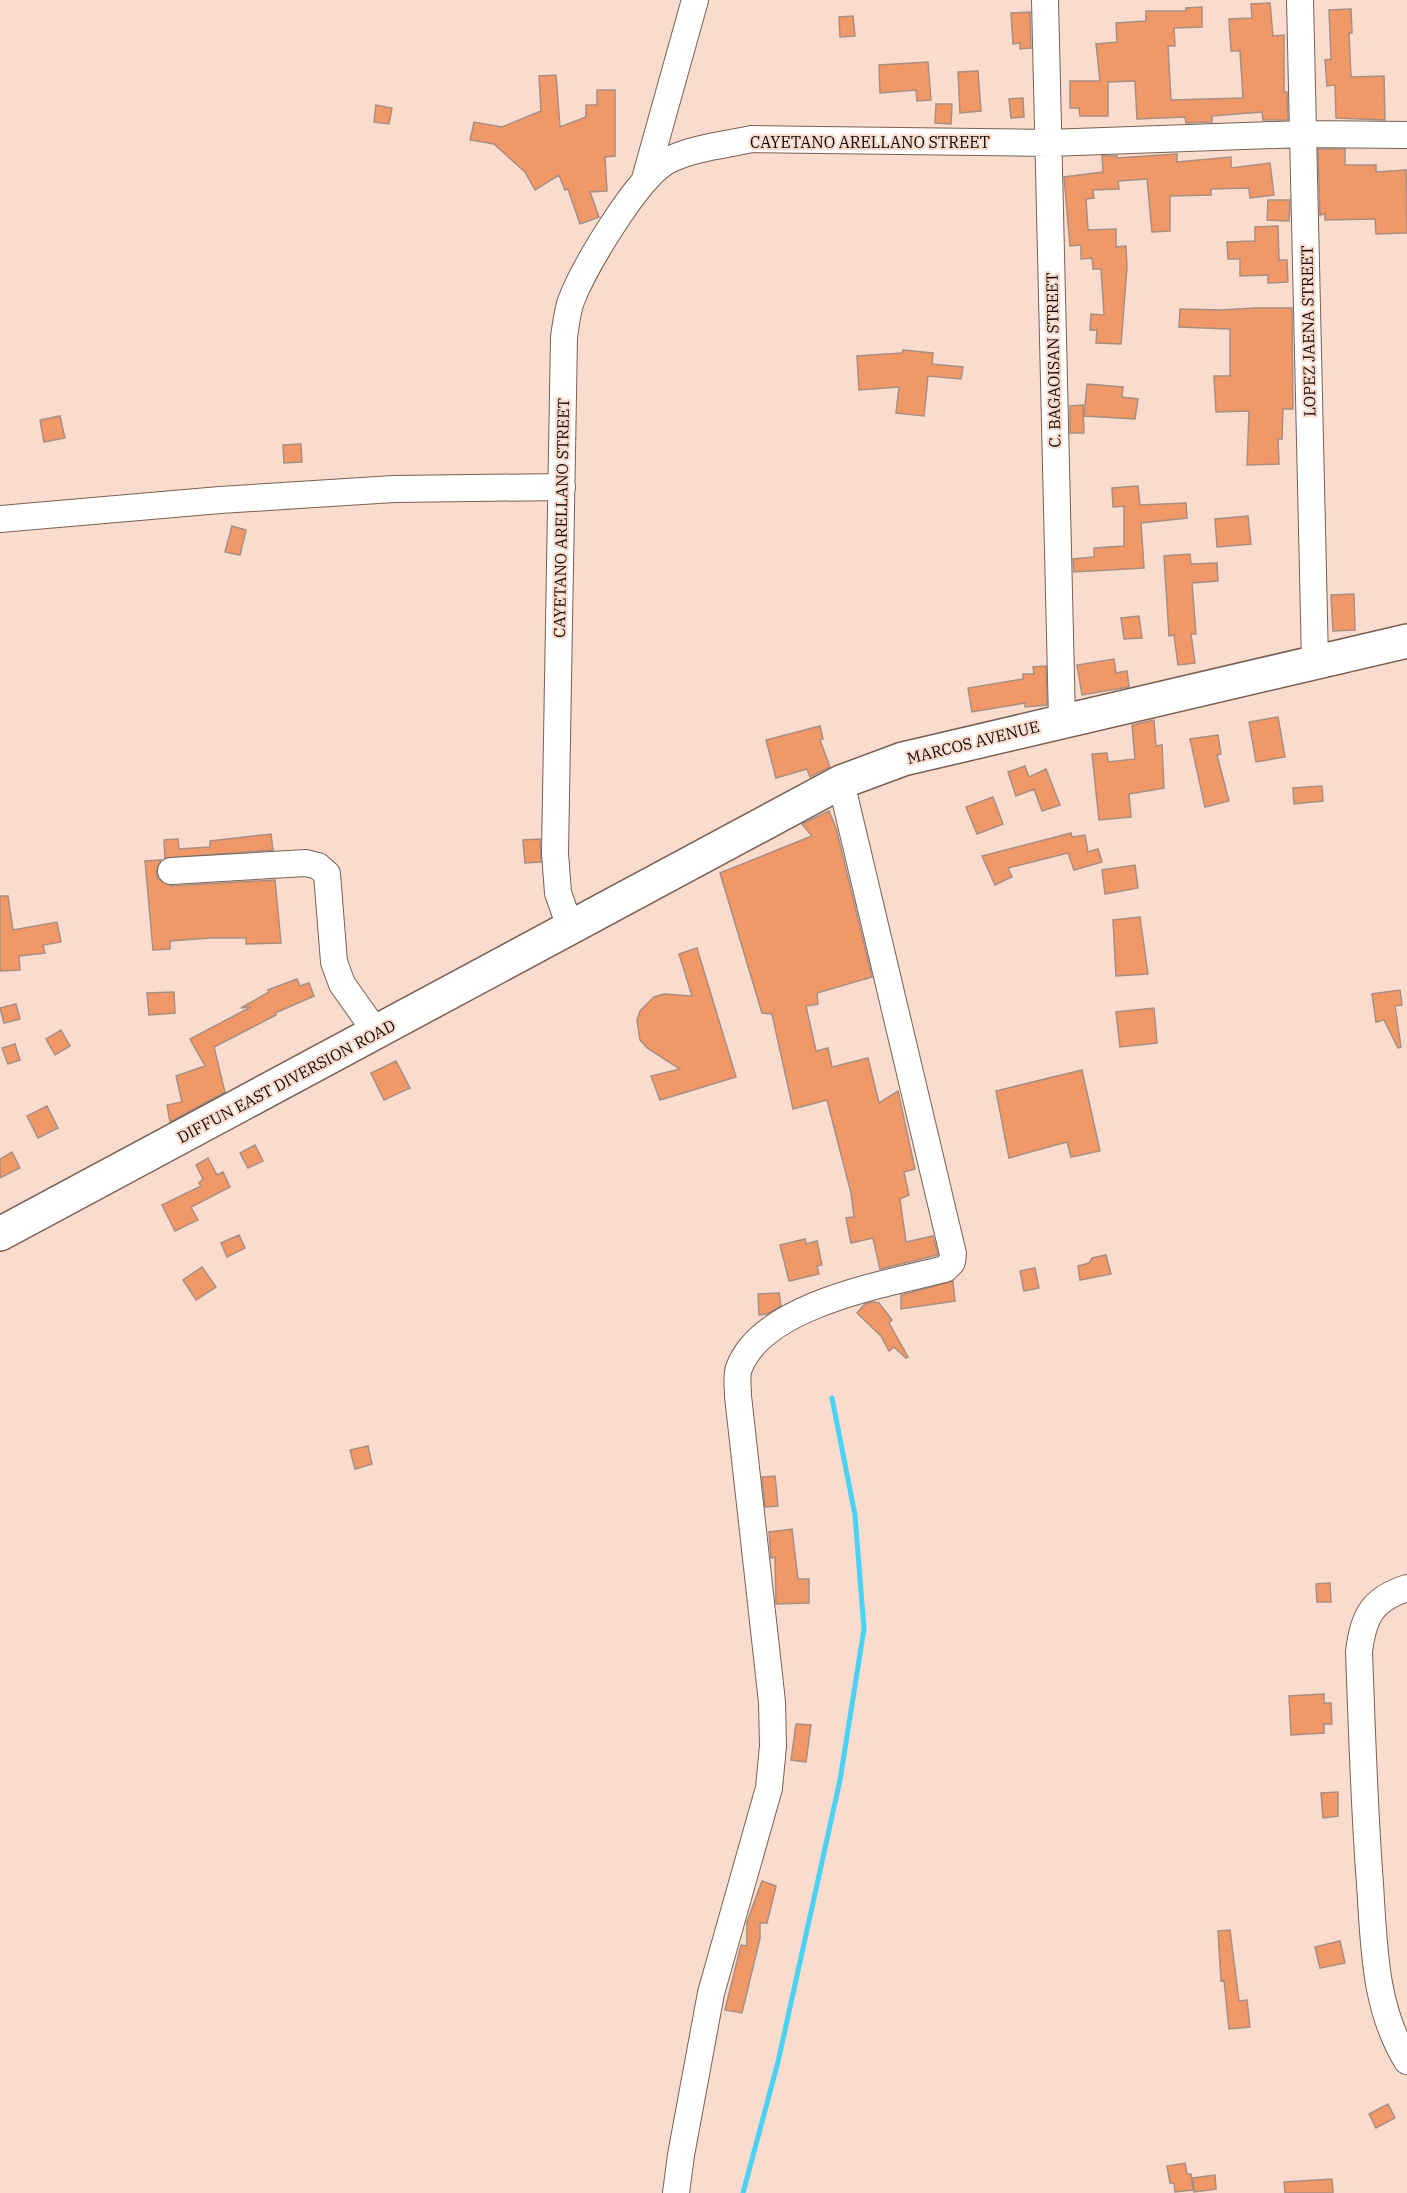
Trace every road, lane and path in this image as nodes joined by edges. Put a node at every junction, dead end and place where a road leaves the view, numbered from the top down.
1 (695, 0) edge
2 (1045, 0) edge
3 (1300, 0) edge
4 (1303, 134) junction
5 (1407, 135) edge
6 (1048, 143) junction
7 (645, 178) junction
8 (562, 487) junction
9 (0, 519) edge
10 (1407, 641) edge
11 (1315, 661) junction
12 (1062, 720) junction
13 (841, 782) junction
14 (171, 871) dead end
15 (570, 927) junction
16 (376, 1032) junction
17 (0, 1234) edge
18 (1407, 1588) edge
19 (1407, 2061) edge
20 (676, 2193) edge

1 - 7 street
2 - 6 street, C. BAGAOISAN STREET
3 - 4 street, LOPEZ JAENA STREET
4 - 5 street, CAYETANO ARELLANO STREET
4 - 6 street, CAYETANO ARELLANO STREET
4 - 11 street, LOPEZ JAENA STREET
6 - 7 street, CAYETANO ARELLANO STREET
6 - 12 street, C. BAGAOISAN STREET
7 - 8 street, CAYETANO ARELLANO STREET
8 - 9 street
8 - 15 street, CAYETANO ARELLANO STREET
10 - 11 main road, MARCOS AVENUE
11 - 12 main road, MARCOS AVENUE
12 - 13 main road, MARCOS AVENUE
13 - 15 main road, MARCOS AVENUE
13 - 20 street
14 - 16 street
15 - 16 main road, DIFFUN EAST DIVERSION ROAD
16 - 17 main road, DIFFUN EAST DIVERSION ROAD
18 - 19 street

